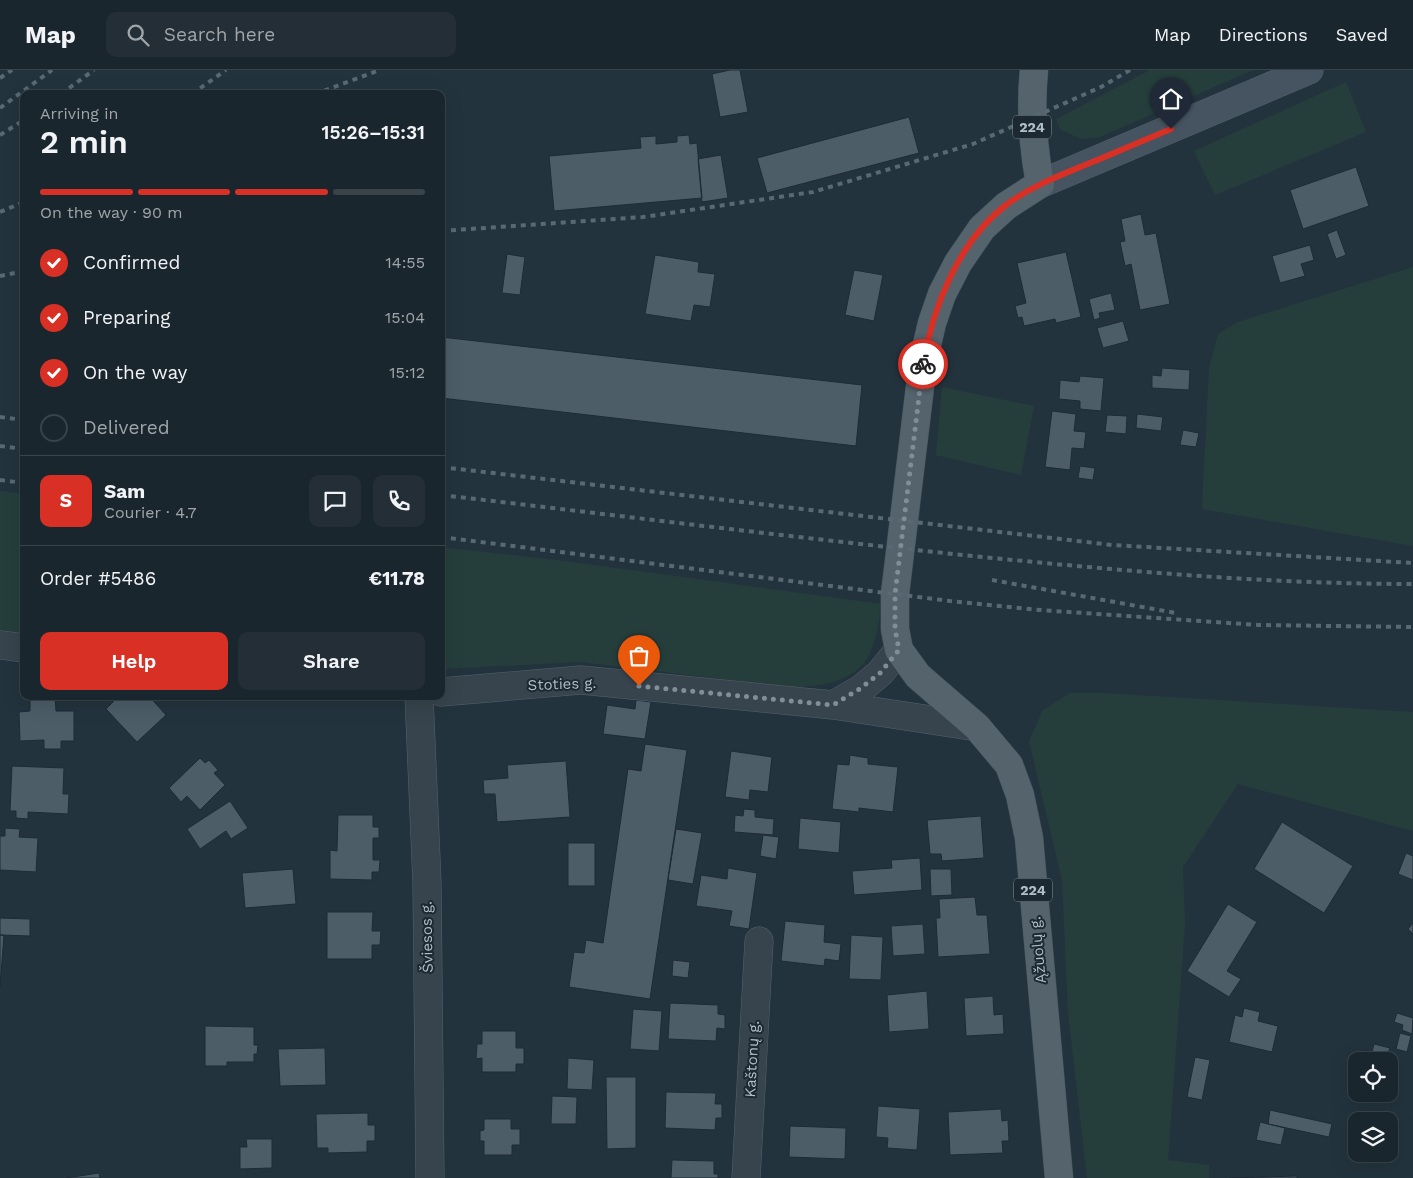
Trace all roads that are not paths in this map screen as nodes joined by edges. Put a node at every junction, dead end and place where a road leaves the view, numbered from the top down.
1 (1034, 70) edge
2 (1309, 70) edge
3 (1040, 184) junction
4 (0, 645) edge
5 (20, 648) edge
6 (899, 650) junction
7 (445, 692) edge
8 (419, 700) edge
9 (833, 705) junction
10 (977, 727) junction
11 (759, 941) dead end
12 (430, 1178) edge
13 (746, 1178) edge
14 (1059, 1178) edge

1 - 3 main road, 224
2 - 3 street
3 - 6 main road, 224
4 - 5 street
6 - 9 street
6 - 10 main road, Ąžuolų g. / 224
7 - 9 street, Stoties g.
8 - 12 street, Šviesos g.
9 - 10 street, Stoties g.
10 - 14 main road, Ąžuolų g. / 224
11 - 13 street, Kaštonų g.

